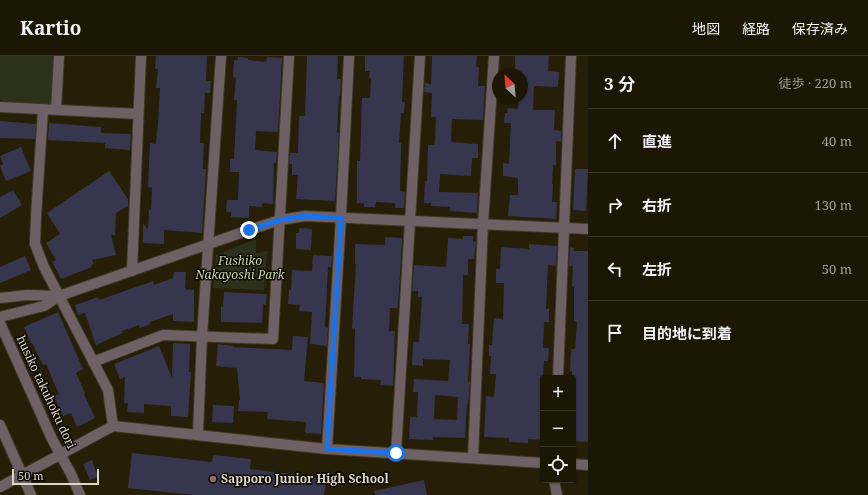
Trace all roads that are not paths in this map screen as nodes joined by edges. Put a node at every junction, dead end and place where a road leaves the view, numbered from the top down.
1 (59, 56) edge
2 (141, 56) edge
3 (221, 56) edge
4 (289, 56) edge
5 (349, 56) edge
6 (420, 56) edge
7 (494, 56) edge
8 (571, 56) edge
9 (0, 108) edge
10 (44, 110) junction
11 (56, 110) junction
12 (138, 114) junction
13 (341, 218) junction
14 (280, 220) junction
15 (410, 221) junction
16 (483, 224) junction
17 (563, 228) junction
18 (588, 229) edge
19 (209, 244) junction
20 (132, 271) junction
21 (59, 296) junction
22 (0, 298) edge
23 (0, 318) edge
24 (0, 323) edge
25 (202, 336) junction
26 (93, 362) junction
27 (558, 375) edge
28 (0, 425) edge
29 (113, 426) junction
30 (198, 434) junction
31 (327, 449) junction
32 (396, 453) junction
33 (61, 454) junction
34 (473, 458) junction
35 (540, 462) edge
36 (576, 464) edge
37 (588, 465) edge
38 (22, 475) junction
39 (555, 483) edge
40 (0, 487) edge
41 (31, 495) edge
42 (80, 495) edge
43 (557, 495) edge

1 - 11 street
2 - 12 street
3 - 19 street
4 - 14 street
5 - 13 street
6 - 15 street
7 - 16 street
8 - 17 street
9 - 10 street
10 - 11 street
10 - 21 street
11 - 12 street
12 - 20 street
13 - 14 street
13 - 15 street
13 - 31 street
14 - 19 street
14 - 25 street
15 - 16 street
15 - 32 street
16 - 17 street
16 - 34 street
17 - 18 street
17 - 27 street
19 - 20 street
19 - 25 street
20 - 21 street
21 - 22 street
21 - 23 street
21 - 26 street
24 - 33 street, husiko takuhoku dori
25 - 26 street
25 - 30 street
26 - 29 street
28 - 38 street
29 - 30 street
29 - 33 street
30 - 31 street
31 - 32 street
32 - 34 street
33 - 38 street
33 - 42 street, husiko takuhoku dori
34 - 35 street
36 - 37 street
38 - 40 street
38 - 41 street
39 - 43 street

